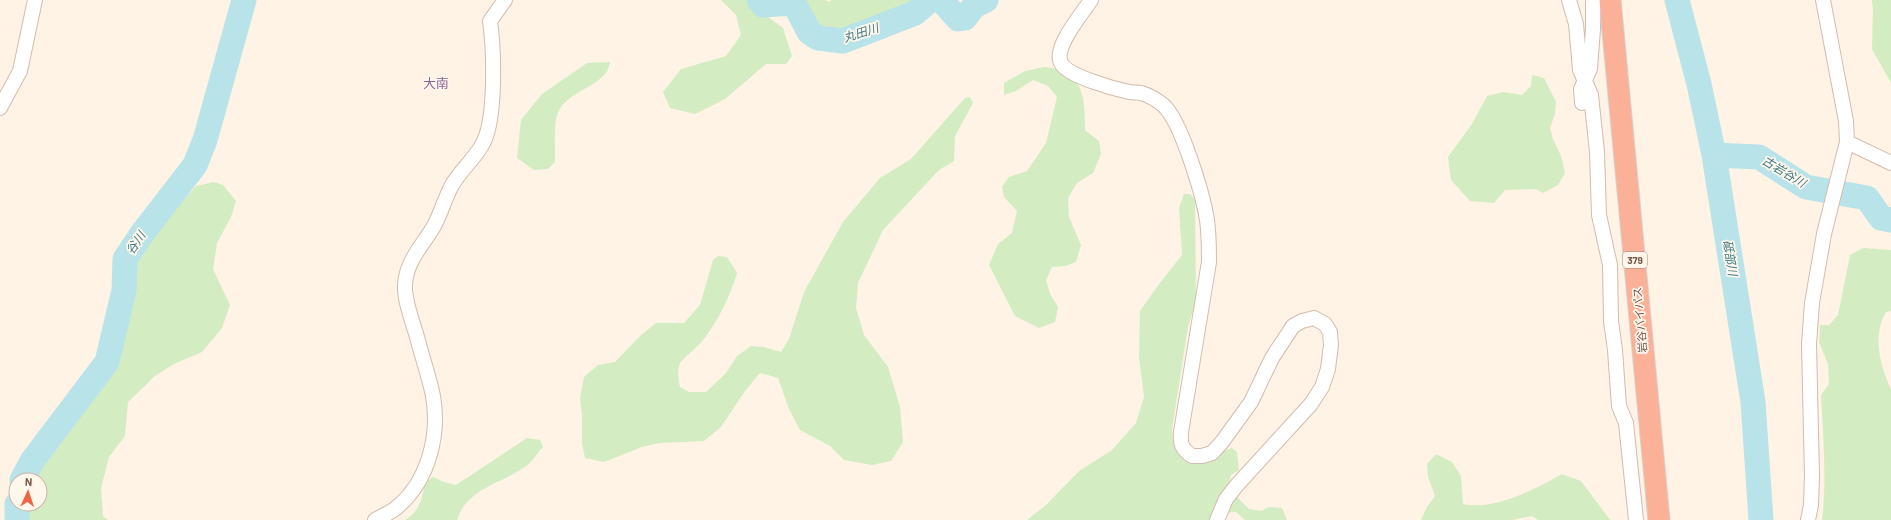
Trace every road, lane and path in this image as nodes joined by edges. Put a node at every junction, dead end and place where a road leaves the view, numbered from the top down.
1 (36, 0) edge
2 (505, 0) edge
3 (1091, 0) edge
4 (1569, 0) edge
5 (1610, 0) edge
6 (1823, 0) edge
7 (1584, 80) junction
8 (1582, 103) dead end
9 (0, 108) edge
10 (1847, 142) junction
11 (1891, 163) edge
12 (375, 520) edge
13 (1217, 520) edge
14 (1636, 520) edge
15 (1659, 520) edge
16 (1808, 520) edge

1 - 9 street
2 - 12 street
3 - 13 street
4 - 7 street
5 - 7 street
5 - 15 highway, 岩谷バイパス / 379
6 - 10 street
7 - 8 street
7 - 14 street
10 - 11 street
10 - 16 street

